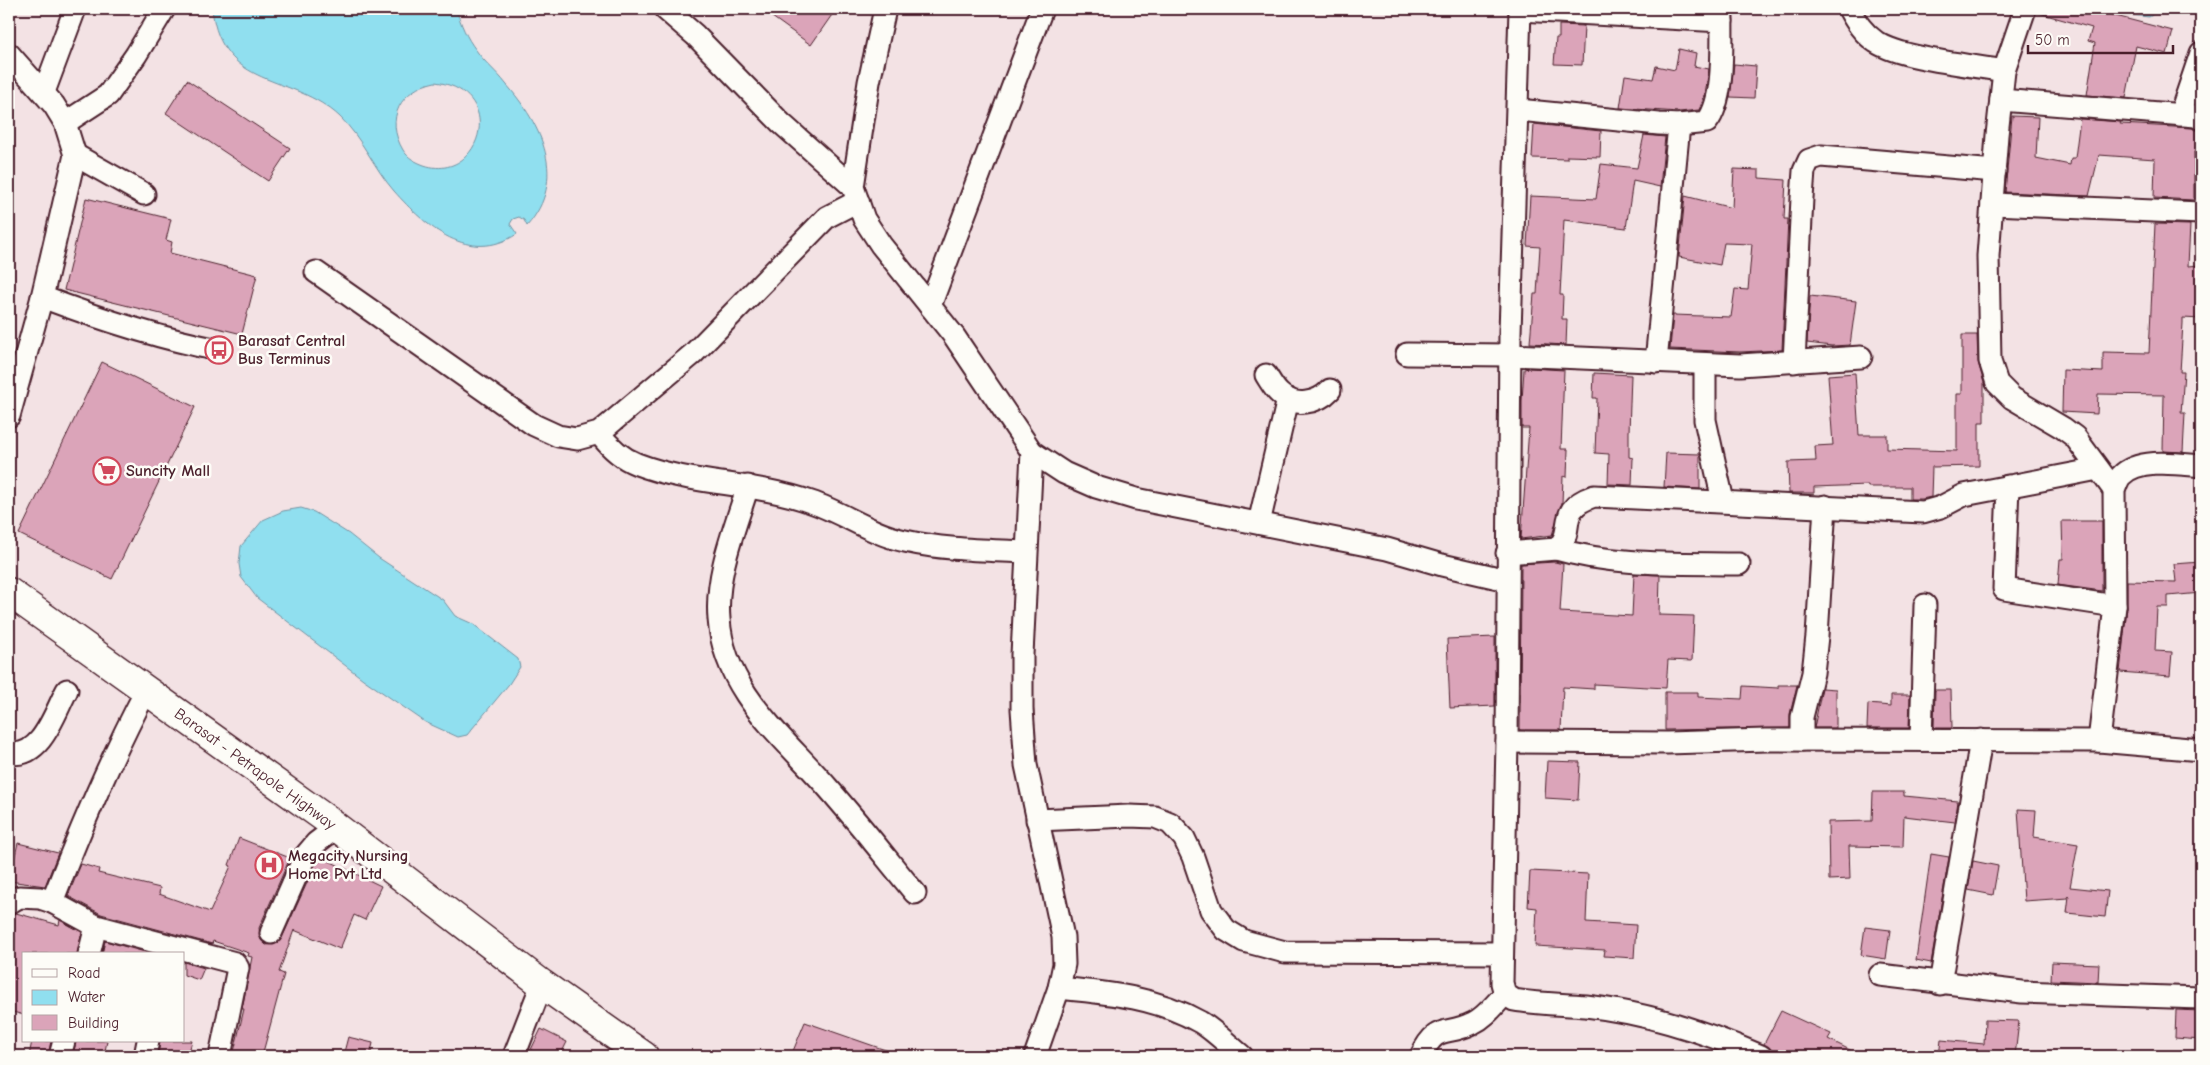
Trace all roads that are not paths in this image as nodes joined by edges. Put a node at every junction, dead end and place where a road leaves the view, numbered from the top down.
1 (75, 9) edge
2 (164, 9) edge
3 (665, 9) edge
4 (885, 9) edge
5 (1042, 9) edge
6 (1520, 9) edge
7 (1849, 9) edge
8 (2025, 9) edge
9 (1722, 15) edge
10 (2201, 53) edge
11 (9, 54) edge
12 (2004, 71) junction
13 (44, 92) junction
14 (2001, 100) junction
15 (1518, 110) junction
16 (2180, 114) junction
17 (2201, 119) edge
18 (65, 123) junction
19 (1679, 126) junction
20 (75, 154) junction
21 (1995, 171) junction
22 (144, 194) dead end
23 (856, 194) junction
24 (1992, 204) junction
25 (2201, 207) edge
26 (316, 272) dead end
27 (42, 297) junction
28 (930, 306) junction
29 (219, 350) dead end
30 (1407, 354) dead end
31 (1510, 355) junction
32 (1861, 357) dead end
33 (1656, 362) junction
34 (1794, 362) junction
35 (1705, 364) junction
36 (1266, 375) dead end
37 (1330, 390) dead end
38 (1288, 400) junction
39 (9, 416) edge
40 (599, 433) junction
41 (1032, 452) junction
42 (2201, 466) edge
43 (2098, 469) junction
44 (748, 486) junction
45 (2008, 486) junction
46 (2114, 490) junction
47 (1723, 501) junction
48 (1825, 506) junction
49 (1259, 523) junction
50 (1556, 549) junction
51 (1026, 552) junction
52 (1508, 552) junction
53 (1739, 564) dead end
54 (1507, 580) junction
55 (9, 592) edge
56 (1926, 605) dead end
57 (2115, 606) junction
58 (67, 690) dead end
59 (146, 691) junction
60 (1802, 740) junction
61 (1922, 740) junction
62 (1981, 740) junction
63 (2099, 741) junction
64 (1507, 742) junction
65 (2201, 750) edge
66 (9, 752) edge
67 (1037, 820) junction
68 (337, 827) junction
69 (915, 893) dead end
70 (52, 902) junction
71 (9, 903) edge
72 (96, 926) junction
73 (271, 933) dead end
74 (169, 949) edge
75 (90, 952) edge
76 (183, 952) edge
77 (185, 952) edge
78 (1502, 954) junction
79 (1880, 975) dead end
80 (542, 984) junction
81 (1940, 984) junction
82 (1060, 988) junction
83 (1505, 994) junction
84 (2201, 998) edge
85 (64, 1042) edge
86 (148, 1042) edge
87 (60, 1056) edge
88 (145, 1056) edge
89 (220, 1056) edge
90 (514, 1056) edge
91 (644, 1056) edge
92 (1035, 1056) edge
93 (1242, 1056) edge
94 (1421, 1056) edge
95 (1761, 1056) edge

1 - 13 street
2 - 18 street
3 - 23 street
4 - 23 street
5 - 28 street
6 - 9 street
6 - 15 street
7 - 12 street
8 - 12 street
9 - 19 street
10 - 16 street
11 - 13 street
12 - 14 street
13 - 18 street
14 - 16 street
14 - 21 street
15 - 19 street
15 - 31 street
16 - 17 street
18 - 20 street
19 - 33 street
20 - 22 street
20 - 27 street
21 - 24 street
21 - 34 street
23 - 28 street
23 - 40 street
24 - 25 street
24 - 43 street
26 - 40 street
27 - 29 street
27 - 39 street
28 - 41 street
30 - 31 street
31 - 33 street
31 - 52 street
32 - 34 street
33 - 35 street
34 - 35 street
35 - 47 street
36 - 38 street
37 - 38 street
38 - 49 street
40 - 44 street
41 - 49 street
41 - 51 street
42 - 46 street
43 - 45 street
43 - 46 street
44 - 51 street
44 - 69 street
45 - 48 street
45 - 57 street
46 - 57 street
47 - 48 street
47 - 50 street
48 - 60 street
49 - 54 street
50 - 52 street
50 - 53 street
51 - 67 street
52 - 54 street
54 - 64 street
55 - 59 highway, Barasat - Petrapole Highway
56 - 61 street
57 - 63 street
58 - 66 street
59 - 68 highway, Barasat - Petrapole Highway
59 - 70 street
60 - 61 street
60 - 64 street
61 - 62 street
62 - 63 street
62 - 81 street
63 - 65 street
64 - 78 street
67 - 78 street
67 - 82 street
68 - 73 street
68 - 80 highway, Barasat - Petrapole Highway
70 - 71 street
70 - 72 street
72 - 74 street
72 - 75 street
74 - 76 street
77 - 89 street
78 - 83 street
79 - 81 street
80 - 90 street
80 - 91 highway, Barasat - Petrapole Highway
81 - 84 street
82 - 92 street
82 - 93 street
83 - 94 street
83 - 95 street
85 - 87 street
86 - 88 street

